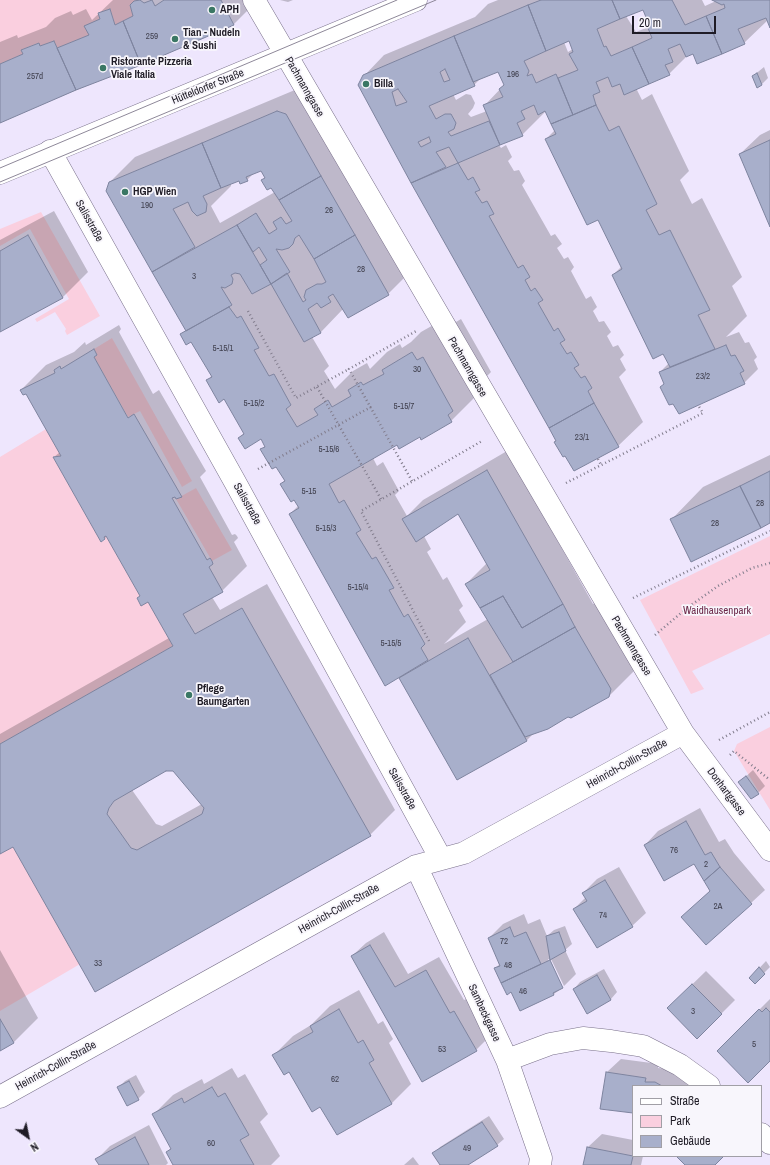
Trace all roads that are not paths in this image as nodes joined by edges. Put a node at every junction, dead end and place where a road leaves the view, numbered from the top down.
1 (254, 0) edge
2 (416, 0) edge
3 (284, 55) junction
4 (50, 151) junction
5 (0, 173) edge
6 (683, 733) junction
7 (770, 850) edge
8 (441, 859) junction
9 (416, 866) junction
10 (507, 1060) junction
11 (708, 1085) edge
12 (0, 1097) edge
13 (762, 1135) edge
14 (770, 1143) edge
15 (540, 1165) edge

1 - 3 street, Pachmanngasse
2 - 3 street, Hütteldorfer Straße
3 - 4 street, Hütteldorfer Straße
3 - 6 street, Pachmanngasse
4 - 5 street, Hütteldorfer Straße
4 - 8 street, Salisstraße
6 - 7 street, Donhartgasse
6 - 8 street, Heinrich-Collin-Straße
8 - 9 street, Heinrich-Collin-Straße
9 - 10 street, Sambeckgasse
9 - 12 street, Heinrich-Collin-Straße
10 - 11 street
10 - 15 street, Sambeckgasse
13 - 14 street

